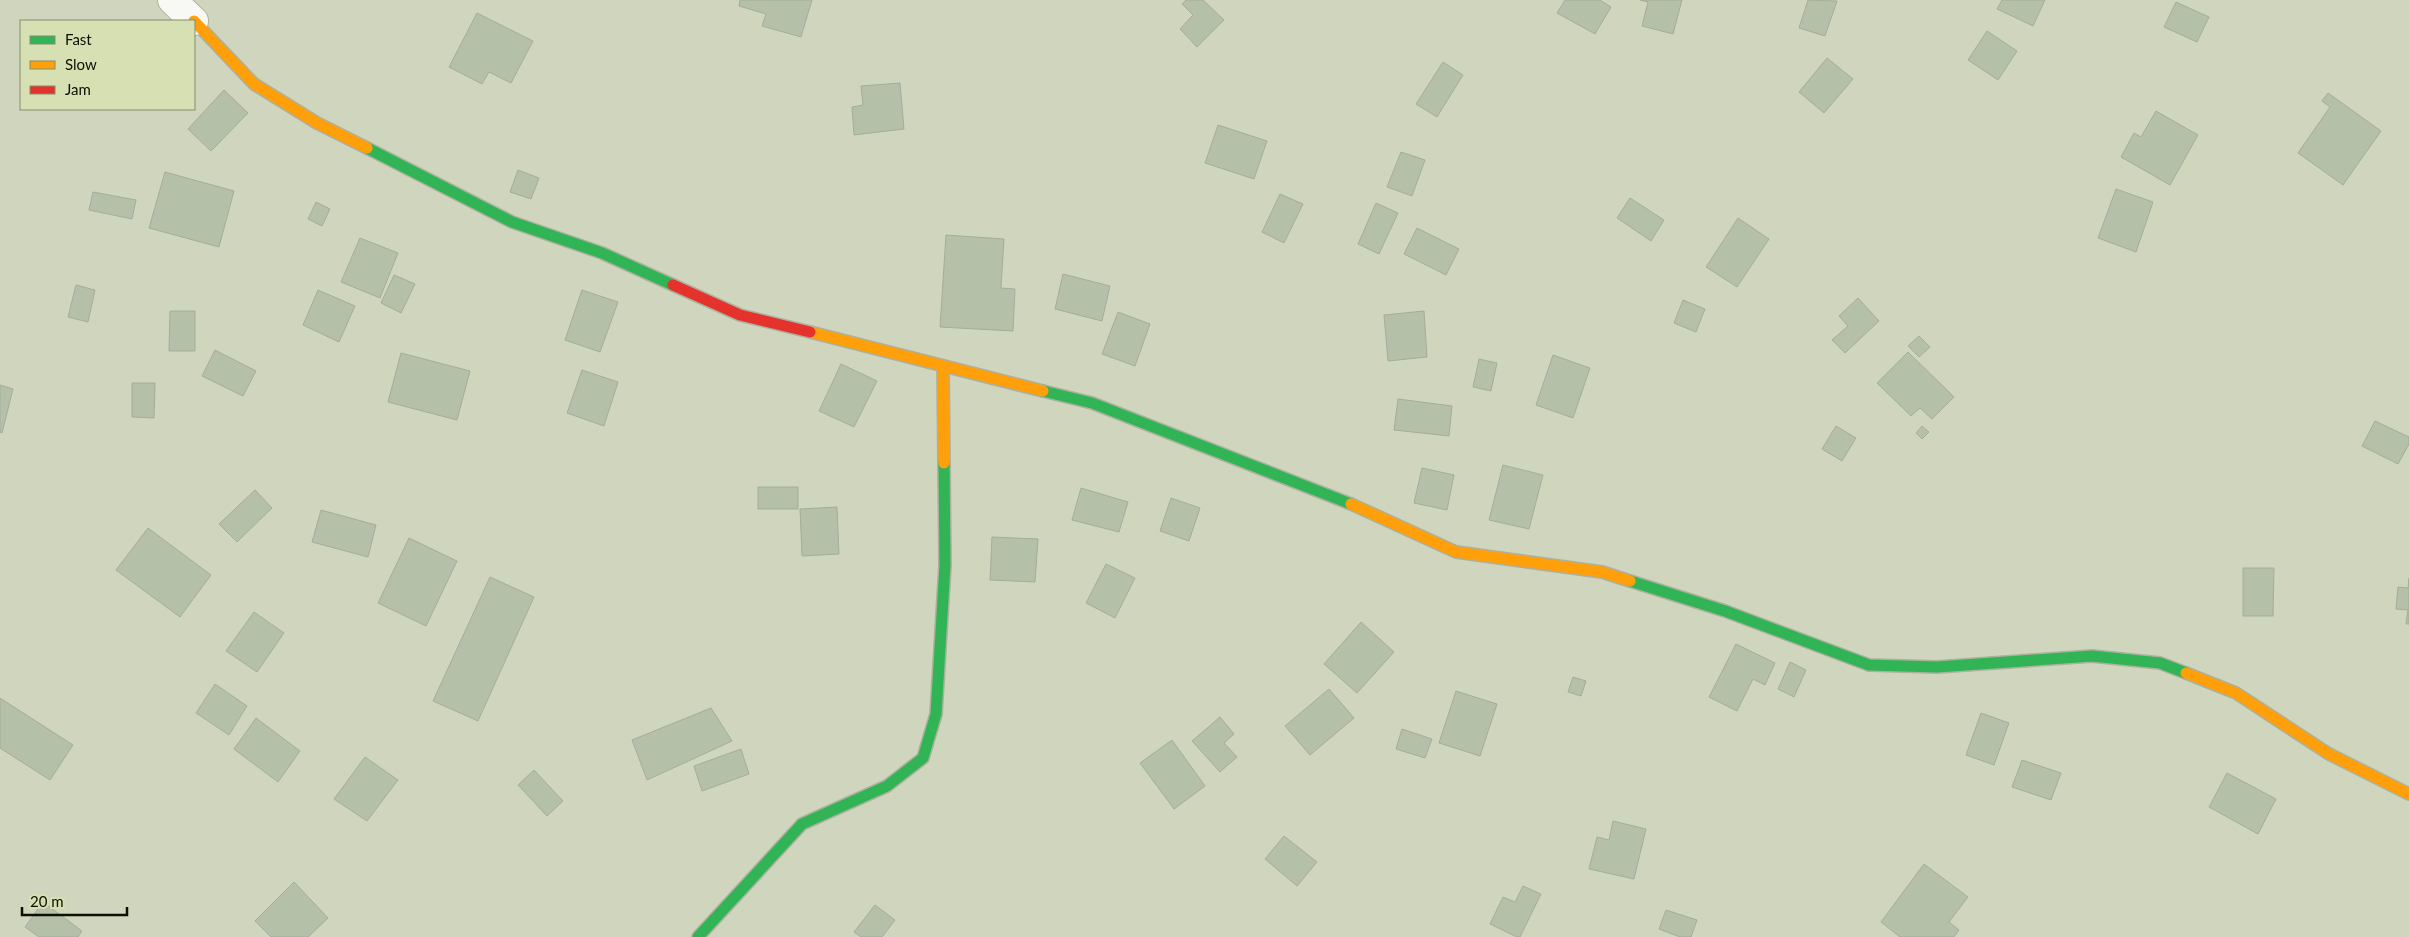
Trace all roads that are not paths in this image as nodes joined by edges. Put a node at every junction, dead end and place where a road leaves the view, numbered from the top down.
1 (172, 0) edge
2 (193, 20) edge
3 (195, 22) edge
4 (943, 366) junction
5 (2409, 794) edge
6 (698, 937) edge

1 - 2 street
3 - 4 street
4 - 5 street
4 - 6 street

